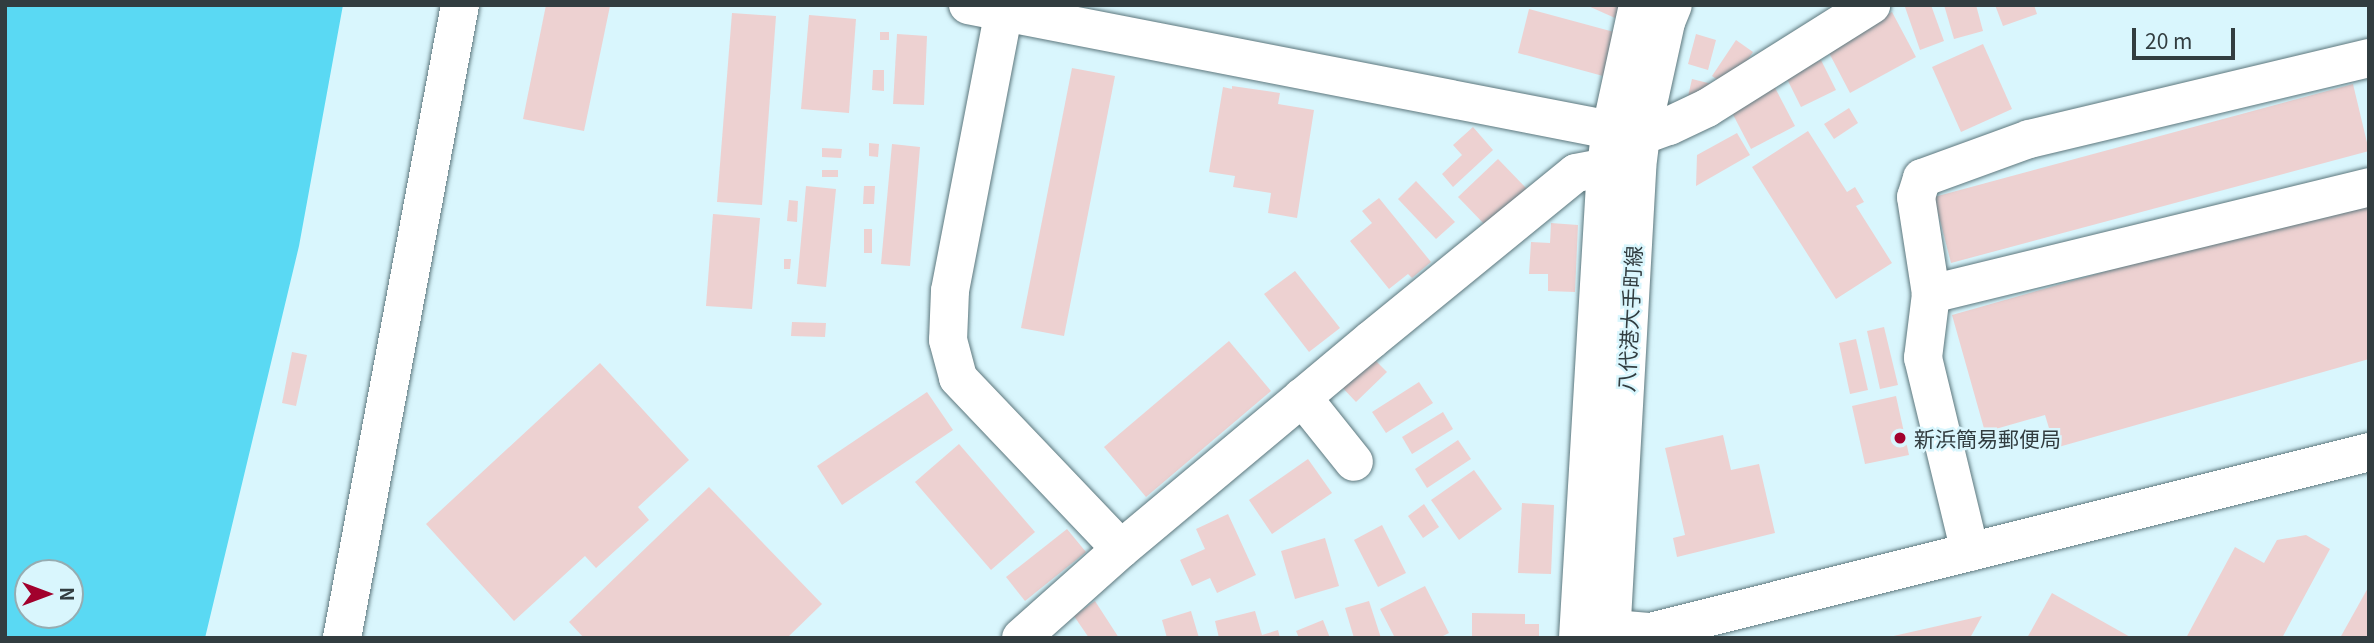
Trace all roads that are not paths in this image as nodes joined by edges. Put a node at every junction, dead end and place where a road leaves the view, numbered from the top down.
1 (460, 5) edge
2 (1639, 5) edge
3 (1673, 5) edge
4 (1871, 5) edge
5 (992, 8) edge
6 (2369, 58) edge
7 (1624, 150) junction
8 (2369, 187) edge
9 (1931, 294) junction
10 (1302, 397) junction
11 (2369, 452) edge
12 (1354, 461) dead end
13 (1121, 550) junction
14 (1970, 552) junction
15 (1595, 633) edge
16 (342, 638) edge
17 (1021, 638) edge

1 - 16 street
2 - 7 street, 八代港大手町線
3 - 7 street, 八代港大手町線
4 - 7 street
5 - 7 street
5 - 13 street
6 - 9 street
7 - 10 street
7 - 15 street, 八代港大手町線
8 - 9 street
9 - 14 street
10 - 12 street
10 - 13 street
11 - 14 street
13 - 17 street
14 - 15 street

